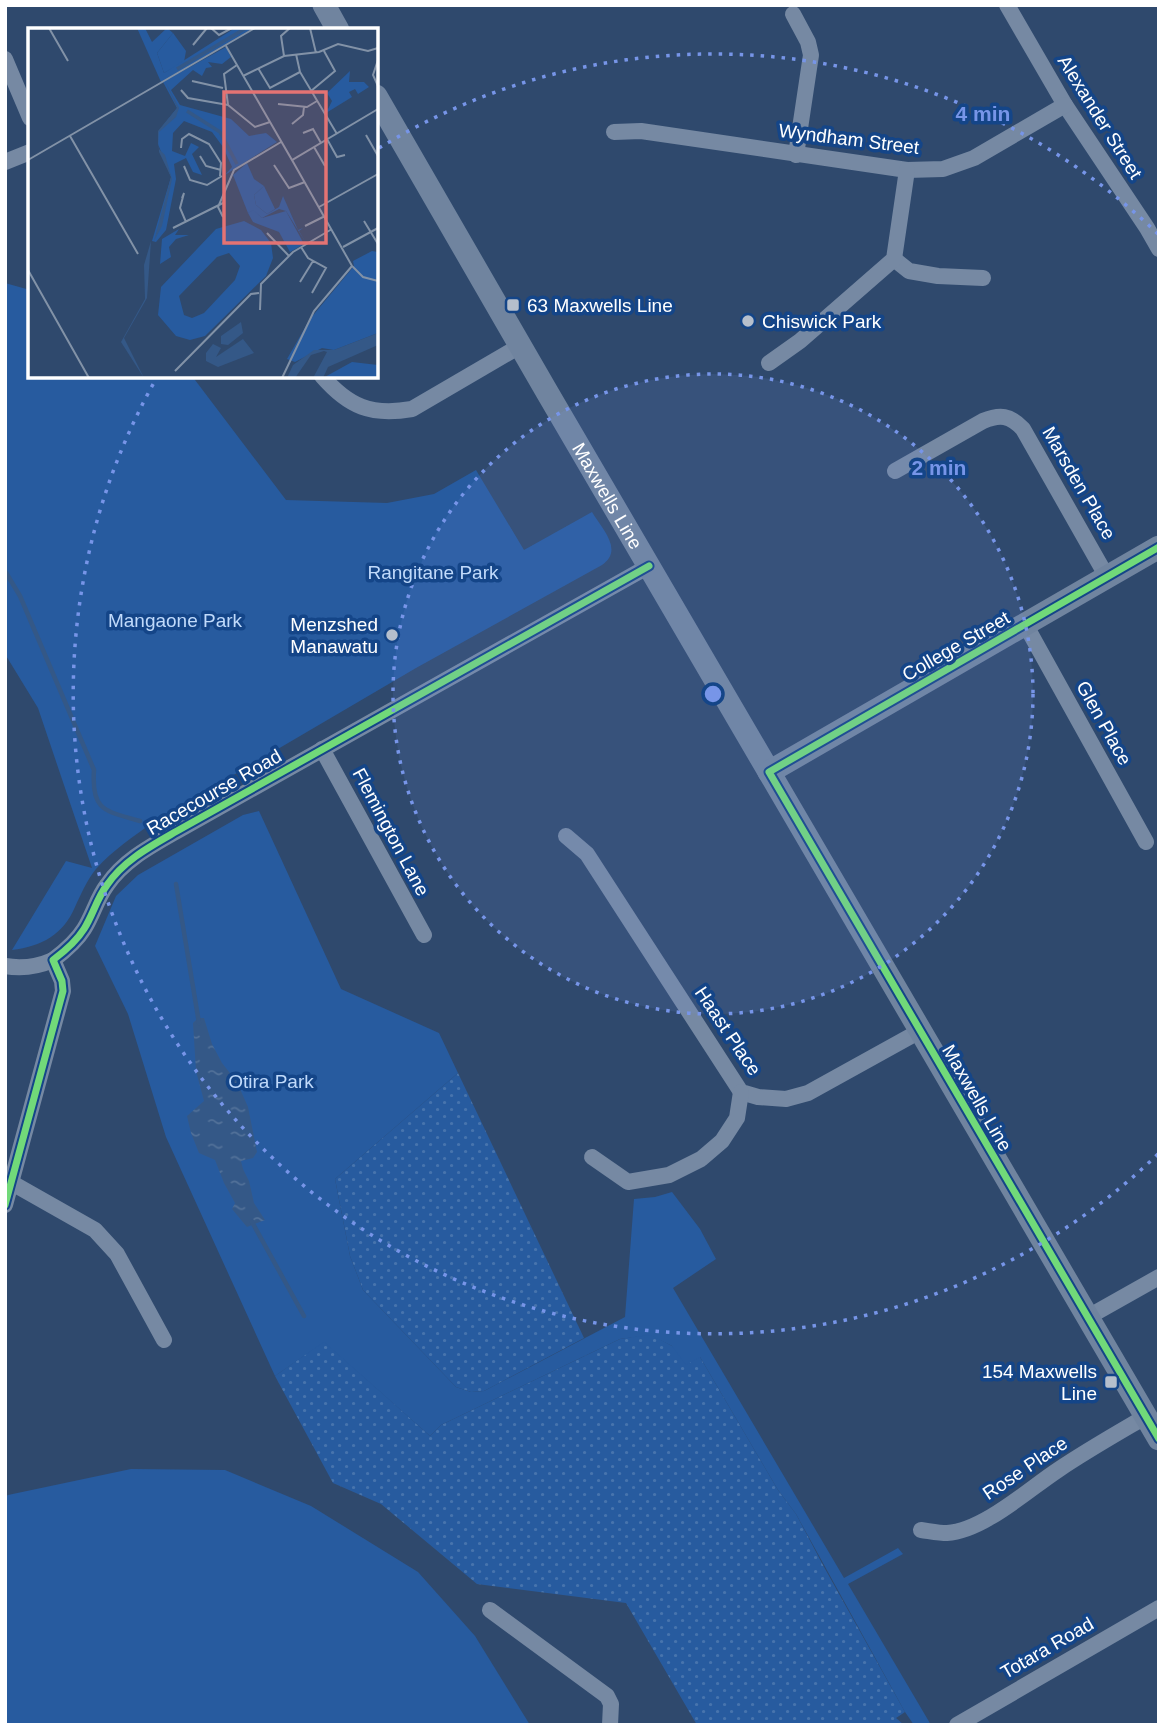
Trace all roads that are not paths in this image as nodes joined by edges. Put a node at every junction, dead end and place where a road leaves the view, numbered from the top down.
1 (324, 5) edge
2 (1007, 5) edge
3 (793, 14) dead end
4 (337, 28) edge
5 (5, 59) edge
6 (26, 97) edge
7 (378, 99) edge
8 (1065, 105) junction
9 (614, 132) dead end
10 (28, 153) edge
11 (796, 155) junction
12 (5, 162) edge
13 (907, 170) junction
14 (1159, 249) edge
15 (894, 259) junction
16 (983, 278) dead end
17 (520, 346) junction
18 (769, 363) dead end
19 (324, 378) edge
20 (895, 471) dead end
21 (1159, 547) edge
22 (649, 566) junction
23 (1107, 576) junction
24 (1025, 624) junction
25 (322, 749) junction
26 (769, 772) junction
27 (566, 836) dead end
28 (1146, 842) dead end
29 (424, 935) dead end
30 (53, 960) junction
31 (5, 966) edge
32 (920, 1031) junction
33 (741, 1092) junction
34 (592, 1157) dead end
35 (12, 1183) junction
36 (5, 1205) edge
37 (1159, 1276) edge
38 (1088, 1317) junction
39 (164, 1340) dead end
40 (1145, 1417) junction
41 (1159, 1439) edge
42 (921, 1530) dead end
43 (1159, 1608) edge
44 (490, 1610) dead end
45 (610, 1725) edge
46 (957, 1725) edge

1 - 4 main road
2 - 8 street, Alexander Street
3 - 11 street
5 - 6 street
7 - 17 main road, Maxwells Line
8 - 13 street, Wyndham Street
8 - 14 street, Alexander Street
9 - 11 street, Wyndham Street
10 - 12 street
11 - 13 street, Wyndham Street
13 - 15 street
15 - 16 street
15 - 18 street
17 - 19 street
17 - 22 main road, Maxwells Line
20 - 23 street, Marsden Place
21 - 23 main road, College Street
22 - 25 street, Racecourse Road
22 - 26 main road, Maxwells Line
23 - 24 main road, College Street
24 - 26 main road, College Street
24 - 28 street, Glen Place
25 - 29 street, Flemington Lane
25 - 30 street, Racecourse Road
26 - 32 main road, Maxwells Line
27 - 33 street, Haast Place
30 - 31 street
30 - 35 street
32 - 33 street, Haast Place
32 - 38 main road, Maxwells Line
33 - 34 street
35 - 36 street
35 - 39 street
37 - 38 street
38 - 40 main road, Maxwells Line
40 - 41 main road, Maxwells Line
40 - 42 street, Rose Place
43 - 46 street, Totara Road
44 - 45 street

